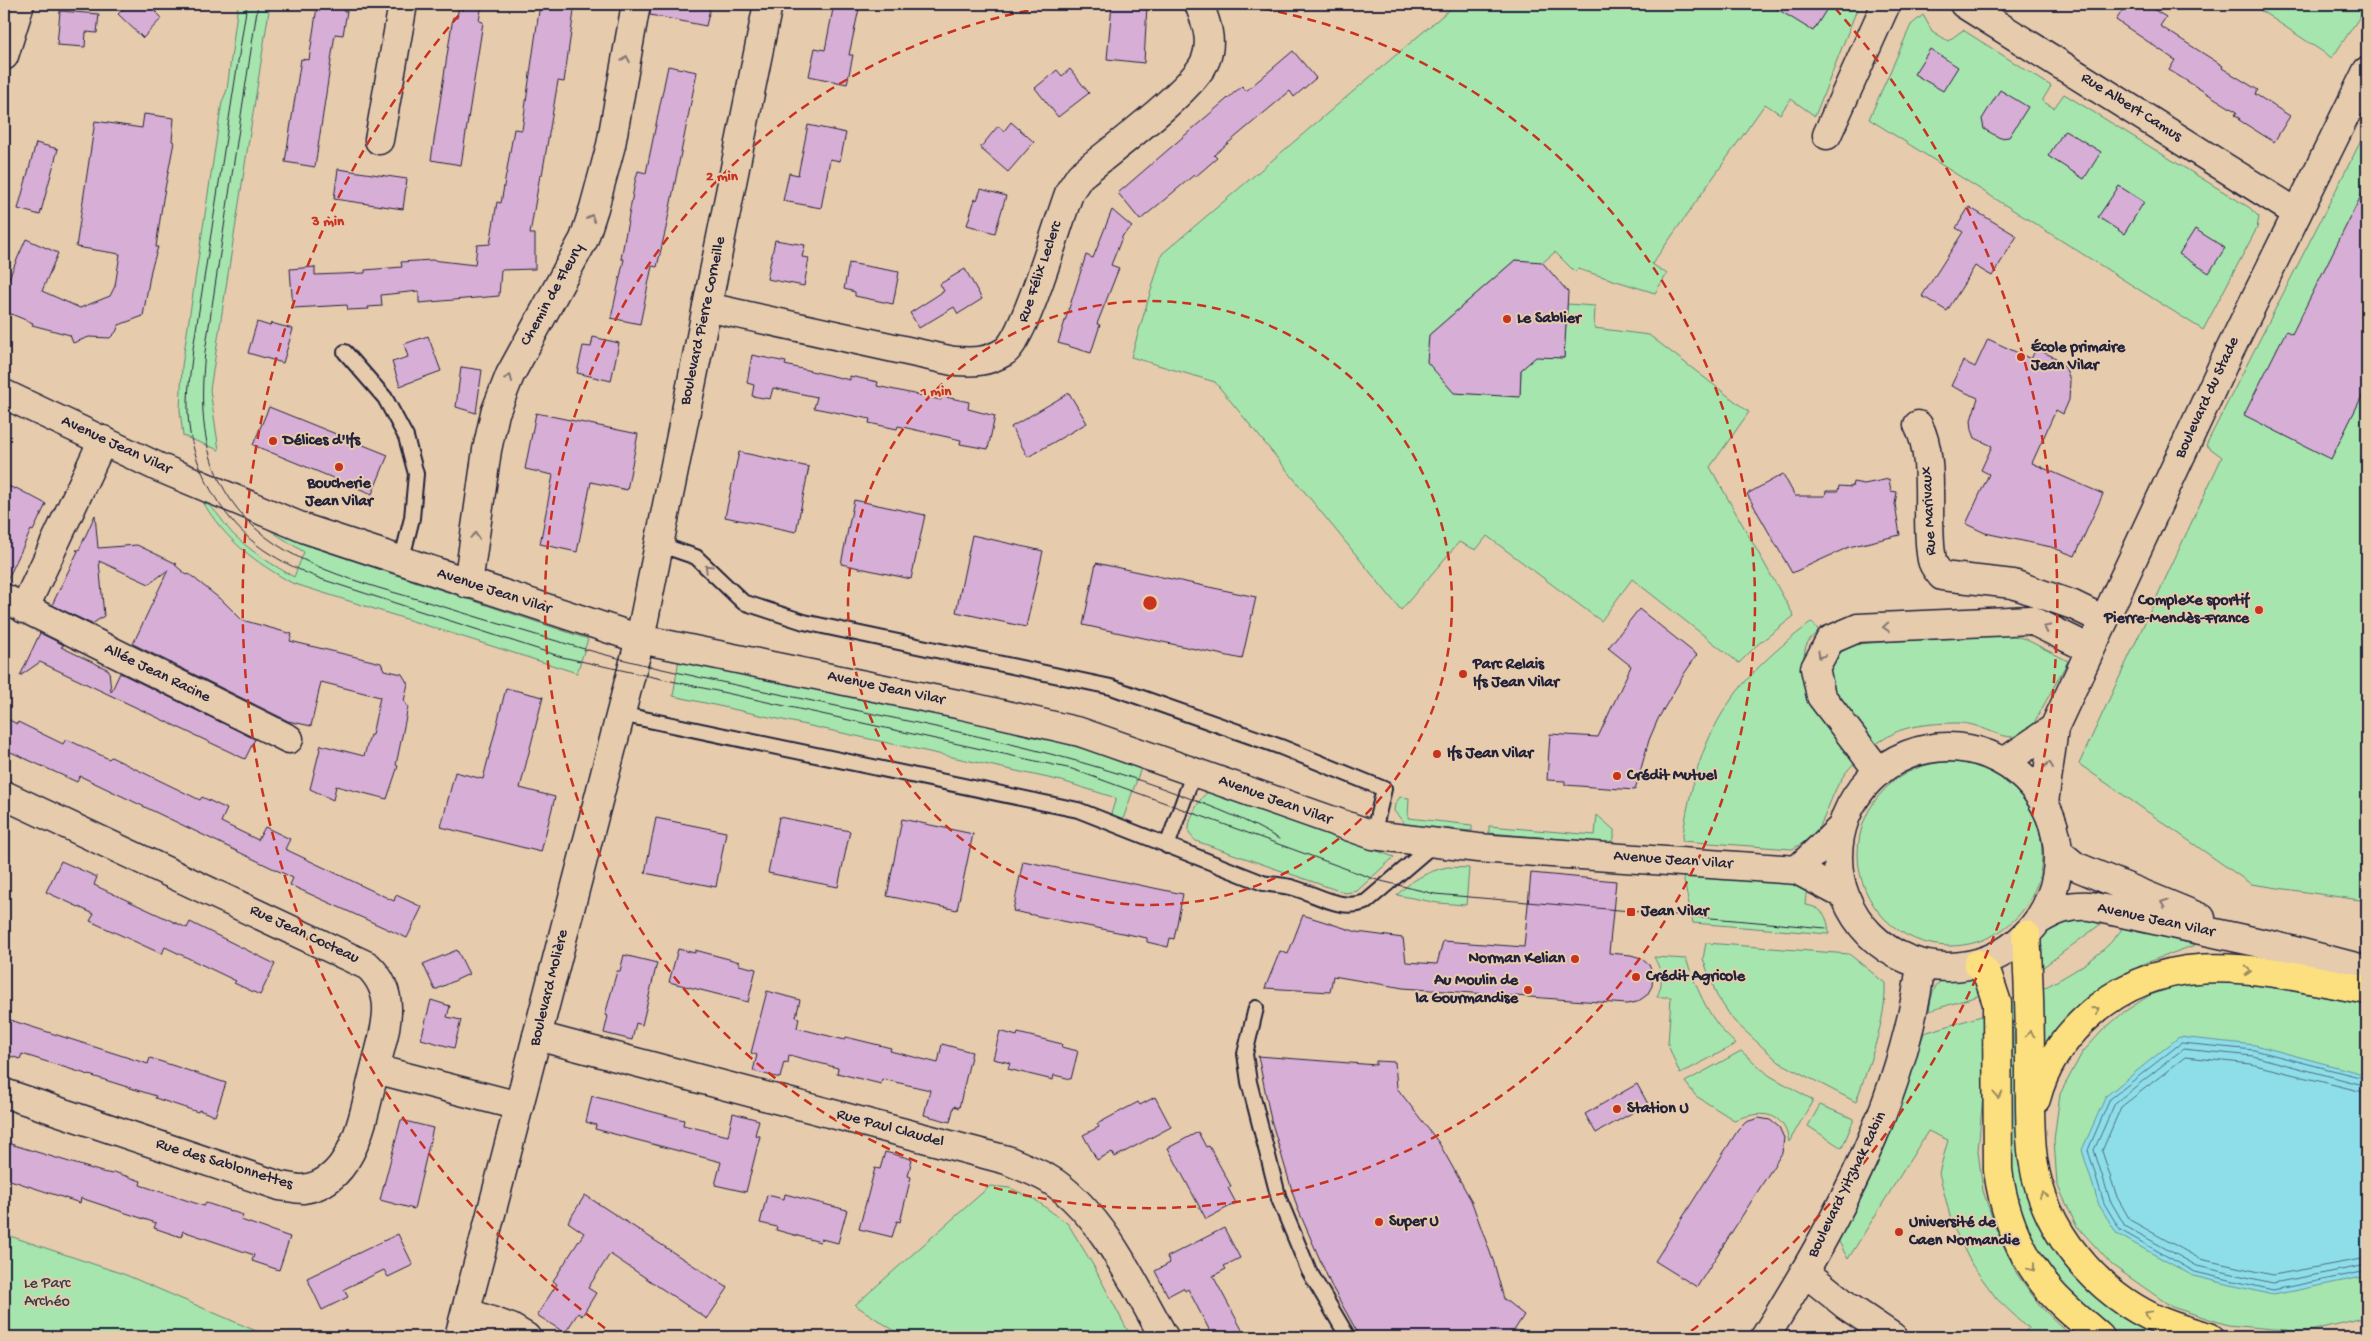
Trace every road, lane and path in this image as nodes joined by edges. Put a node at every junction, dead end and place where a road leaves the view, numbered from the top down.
1 (20, 4) edge
2 (403, 4) edge
3 (636, 4) edge
4 (768, 4) edge
5 (1199, 4) edge
6 (1886, 4) edge
7 (1964, 4) edge
8 (4, 56) edge
9 (2367, 71) edge
10 (1827, 135) dead end
11 (379, 140) dead end
12 (2297, 213) junction
13 (706, 307) junction
14 (345, 352) dead end
15 (4, 394) edge
16 (1918, 425) dead end
17 (103, 440) junction
18 (658, 544) junction
19 (401, 562) junction
20 (468, 584) junction
21 (14, 604) edge
22 (2104, 620) junction
23 (640, 639) junction
24 (2090, 649) junction
25 (620, 714) junction
26 (2054, 728) junction
27 (289, 738) dead end
28 (2004, 762) junction
29 (1194, 772) junction
30 (1879, 772) junction
31 (4, 795) edge
32 (2044, 803) junction
33 (1842, 827) junction
34 (1373, 835) junction
35 (1436, 843) junction
36 (1167, 846) junction
37 (2058, 852) junction
38 (1797, 870) junction
39 (1844, 895) junction
40 (2032, 928) junction
41 (2275, 946) junction
42 (1978, 964) junction
43 (1921, 965) junction
44 (2367, 970) edge
45 (2367, 990) edge
46 (1256, 1008) dead end
47 (537, 1036) junction
48 (375, 1069) junction
49 (4, 1093) edge
50 (519, 1106) junction
51 (2030, 1125) junction
52 (1806, 1273) junction
53 (462, 1325) edge
54 (526, 1337) edge
55 (1164, 1337) edge
56 (1348, 1337) edge
57 (1764, 1337) edge
58 (1893, 1337) edge
59 (2100, 1337) edge
60 (2209, 1337) edge

1 - 8 street
2 - 11 street
20 -> 3 street, Chemin de Fleury
4 - 13 street, Boulevard Pierre Corneille
5 - 13 street, Rue Félix Leclerc
6 - 10 street
7 - 12 street, Rue Albert Camus
9 - 12 street, Boulevard du Stade
12 - 22 street, Boulevard du Stade
13 - 18 street, Boulevard Pierre Corneille
14 - 19 lane
15 - 17 street, Avenue Jean Vilar
16 - 22 street, Rue Marivaux
17 - 19 street, Avenue Jean Vilar
17 - 21 street, Allée Jean Racine
18 - 23 street, Boulevard Pierre Corneille
34 -> 18 lane
19 - 20 street, Avenue Jean Vilar
20 - 23 street, Avenue Jean Vilar
21 - 27 street, Allée Jean Racine
22 - 24 street, Boulevard du Stade
23 - 25 street, Boulevard Molière
23 - 29 street, Avenue Jean Vilar
24 - 26 street, Boulevard du Stade
24 -> 30 street
25 - 36 lane
25 - 47 street, Boulevard Molière
26 - 28 street
32 -> 26 street, Boulevard du Stade
28 - 30 street
28 - 32 street
29 - 34 street, Avenue Jean Vilar
29 - 36 lane
30 - 33 street
31 - 48 street, Rue Jean Cocteau
32 - 37 street
33 - 38 street
33 - 39 street
34 - 35 street, Avenue Jean Vilar
35 - 36 lane
35 - 38 street, Avenue Jean Vilar
37 - 40 street
41 -> 37 street, Avenue Jean Vilar
38 - 39 street, Avenue Jean Vilar
39 - 43 street, Avenue Jean Vilar
40 - 41 street, Avenue Jean Vilar
40 - 42 street, Avenue Jean Vilar
51 -> 40 highway
41 - 44 street, Avenue Jean Vilar
42 - 43 street, Avenue Jean Vilar
42 -> 59 highway
43 - 52 street, Boulevard Yitzhak Rabin
51 -> 45 highway
46 - 56 lane
47 - 50 street, Boulevard Molière
47 - 55 street, Rue Paul Claudel
48 - 49 street, Rue des Sablonnettes
48 - 50 street
50 - 53 street, Boulevard Molière
60 -> 51 highway
52 - 57 street, Boulevard Yitzhak Rabin
52 - 58 street
53 - 54 street

